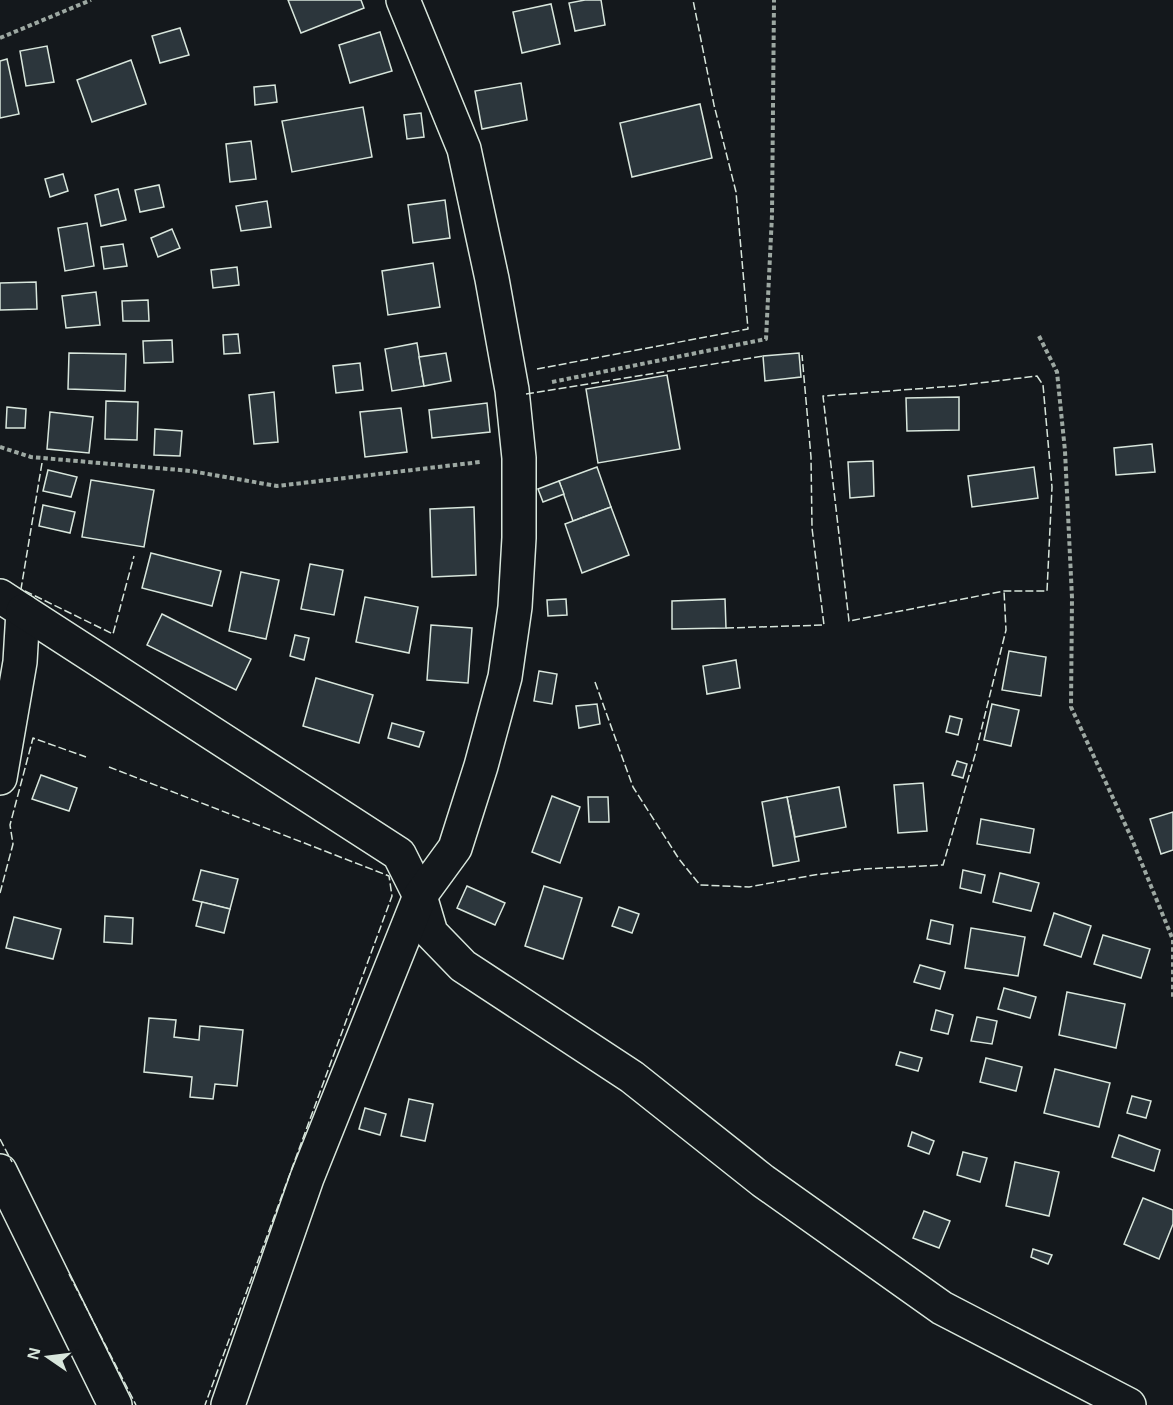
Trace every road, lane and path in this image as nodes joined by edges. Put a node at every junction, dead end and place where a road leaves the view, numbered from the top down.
1 (92, 0) edge
2 (403, 0) edge
3 (774, 0) edge
4 (0, 38) edge
5 (1039, 336) dead end
6 (512, 390) junction
7 (0, 447) edge
8 (519, 458) junction
9 (12, 604) edge
10 (0, 778) edge
11 (420, 896) junction
12 (1173, 998) edge
13 (0, 1172) edge
14 (115, 1405) edge
15 (228, 1405) edge
16 (1129, 1405) edge

1 - 4 path
2 - 6 street
3 - 6 path
5 - 12 path
6 - 8 street
7 - 8 path
8 - 11 street
9 - 10 street
9 - 11 street
11 - 15 street
11 - 16 street
13 - 14 street

